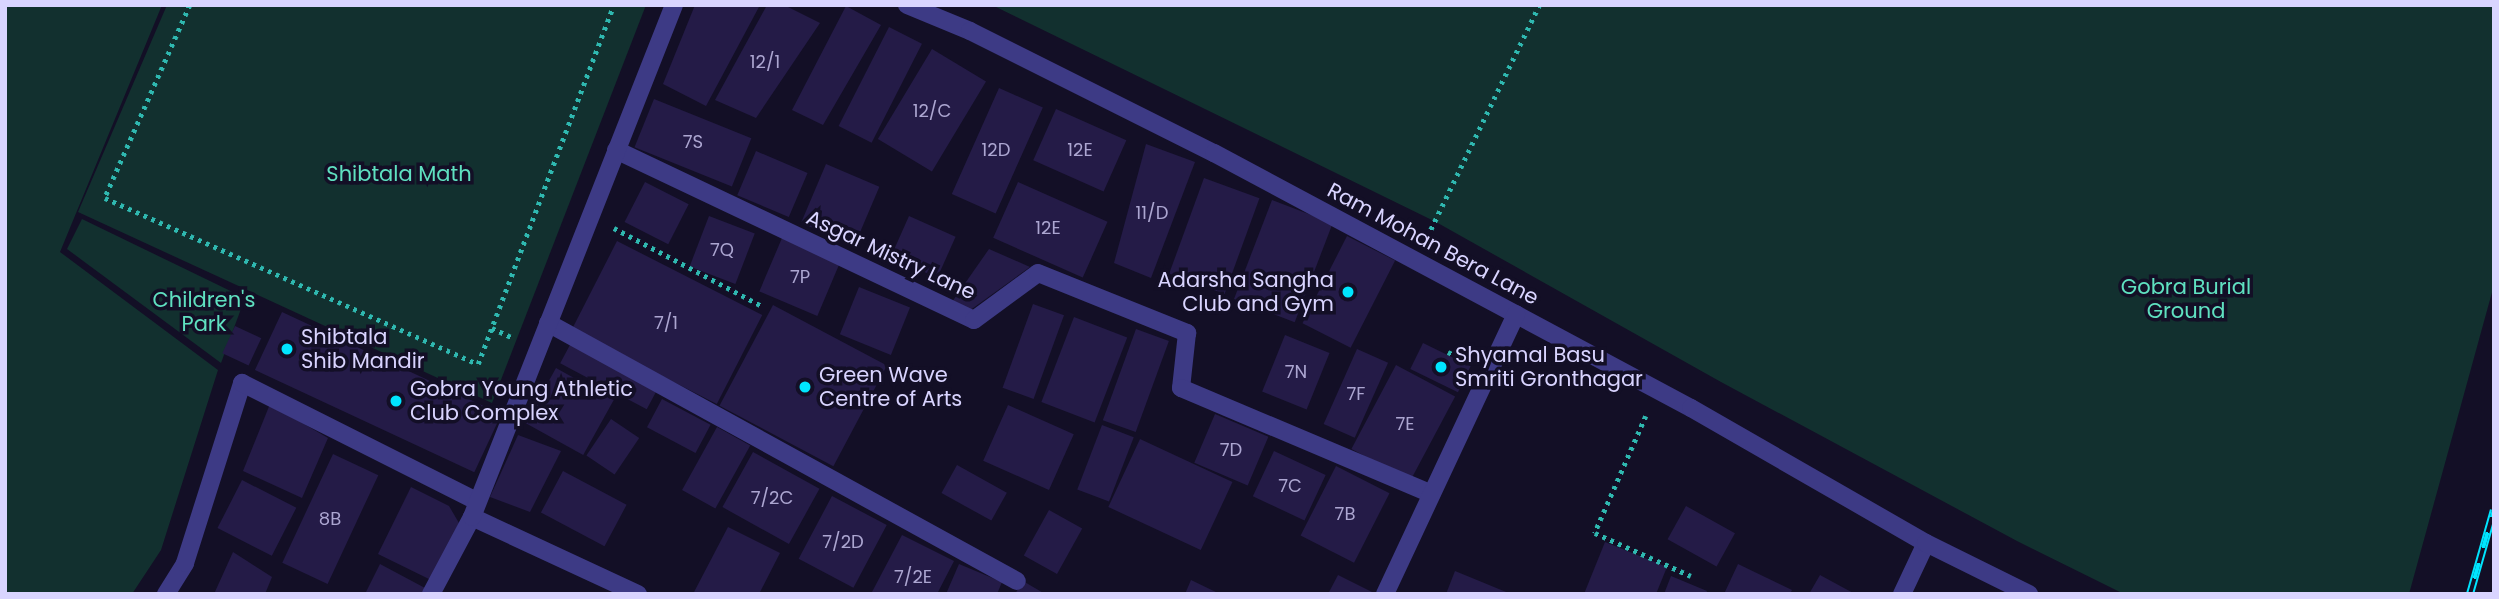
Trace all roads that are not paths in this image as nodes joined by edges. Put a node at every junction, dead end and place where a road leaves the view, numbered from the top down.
1 (674, 5) edge
2 (907, 5) edge
3 (616, 150) junction
4 (1516, 314) junction
5 (548, 323) junction
6 (1432, 494) junction
7 (475, 509) junction
8 (1926, 543) junction
9 (1017, 581) dead end
10 (166, 594) edge
11 (431, 594) edge
12 (638, 594) edge
13 (1385, 594) edge
14 (1902, 594) edge
15 (2029, 594) edge

1 - 3 street
2 - 4 street, Ram Mohan Bera Lane
3 - 5 street
3 - 6 street, Asgar Mistry Lane
4 - 6 street
4 - 8 street, Ram Mohan Bera Lane
5 - 7 street
5 - 9 street
6 - 13 street
7 - 10 street
7 - 11 street
7 - 12 street
8 - 14 street
8 - 15 street, Ram Mohan Bera Lane

